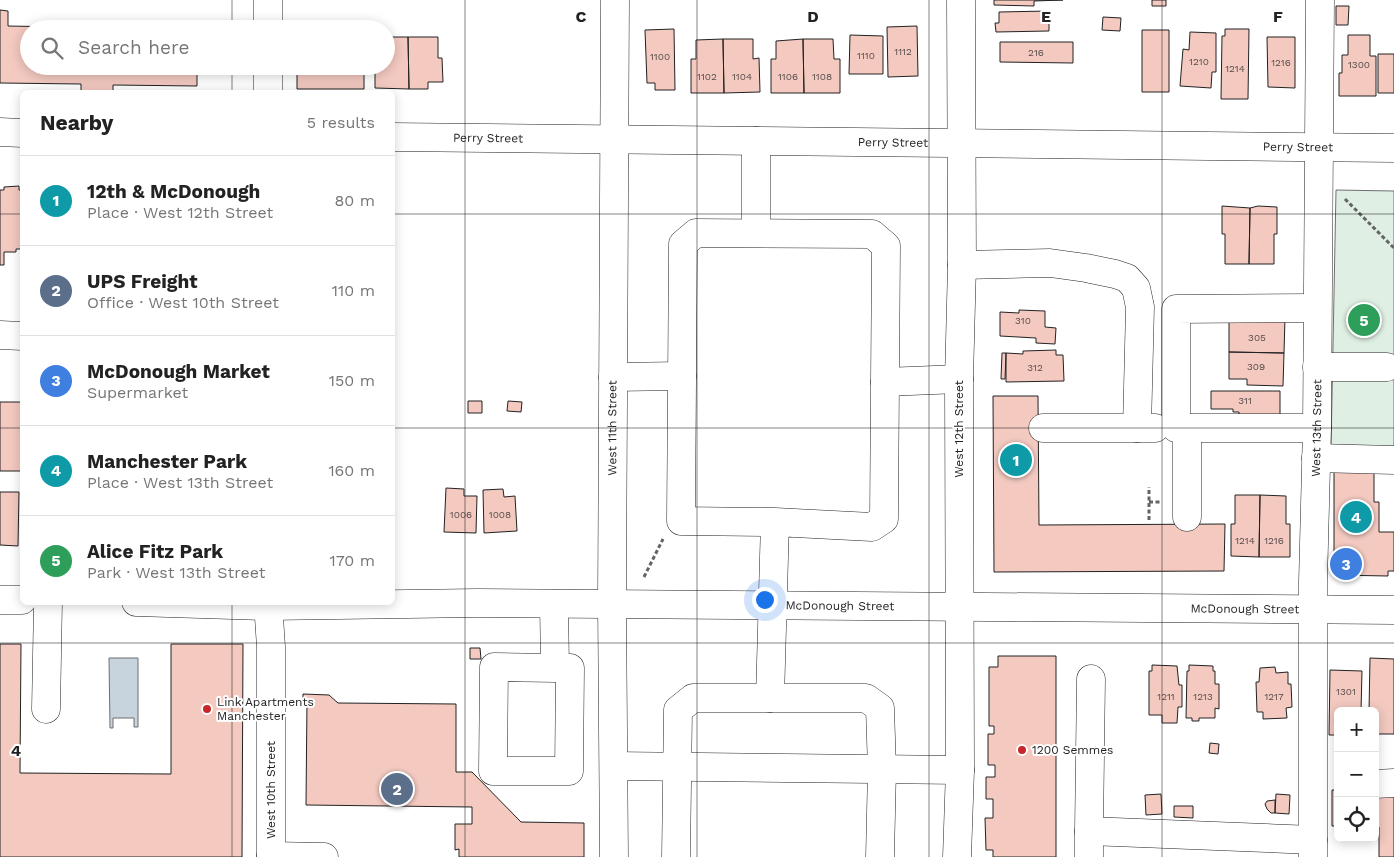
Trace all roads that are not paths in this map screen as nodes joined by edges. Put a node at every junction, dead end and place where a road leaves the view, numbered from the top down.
1 (268, 0) edge
2 (615, 0) edge
3 (961, 0) edge
4 (1320, 0) edge
5 (268, 20) edge
6 (268, 75) edge
7 (268, 90) edge
8 (0, 132) edge
9 (20, 133) edge
10 (395, 137) edge
11 (613, 140) junction
12 (756, 142) junction
13 (962, 143) junction
14 (1318, 147) junction
15 (1394, 148) edge
16 (756, 233) junction
17 (962, 265) junction
18 (1140, 307) junction
19 (1317, 308) junction
20 (1176, 309) junction
21 (0, 335) edge
22 (20, 336) edge
23 (1317, 367) junction
24 (1387, 367) dead end
25 (682, 376) junction
26 (613, 377) junction
27 (959, 379) junction
28 (885, 382) junction
29 (1043, 428) dead end
30 (1137, 428) junction
31 (1182, 428) junction
32 (1316, 428) junction
33 (1316, 458) junction
34 (1394, 460) edge
35 (1187, 516) dead end
36 (775, 522) junction
37 (0, 600) edge
38 (20, 600) edge
39 (395, 603) edge
40 (554, 604) junction
41 (612, 604) junction
42 (48, 605) edge
43 (268, 605) edge
44 (772, 606) junction
45 (959, 608) junction
46 (1313, 610) junction
47 (1394, 610) edge
48 (555, 668) junction
49 (1091, 679) dead end
50 (770, 698) junction
51 (46, 709) dead end
52 (614, 766) junction
53 (676, 767) junction
54 (882, 769) junction
55 (960, 770) junction
56 (1394, 783) edge
57 (1379, 784) edge
58 (1326, 788) edge
59 (1089, 844) edge
60 (1313, 848) edge
61 (271, 856) edge
62 (312, 857) edge
63 (324, 857) edge
64 (614, 857) edge
65 (676, 857) edge
66 (880, 857) edge
67 (957, 857) edge

1 - 5 street
2 - 11 street, West 11th Street
3 - 13 street, West 12th Street
4 - 14 street, West 13th Street
6 - 7 street
8 - 9 street
10 - 11 street, Perry Street
11 - 12 street, Perry Street
11 - 26 street, West 11th Street
12 - 13 street, Perry Street
12 - 16 street
13 - 14 street, Perry Street
13 - 17 street, West 12th Street
14 - 15 street, Perry Street
14 - 19 street, West 13th Street
16 - 25 street
16 - 28 street
17 - 18 street
17 - 27 street, West 12th Street
18 - 20 street
18 - 30 street
19 - 20 street
19 - 23 street, West 13th Street
20 - 31 street
21 - 22 street
23 - 24 street
23 - 32 street, West 13th Street
25 - 26 street
25 - 36 street
26 - 41 street, West 11th Street
27 - 28 street
27 - 45 street, West 12th Street
28 - 36 street
29 - 30 street
30 - 31 street
31 - 32 street
31 - 35 street
32 - 33 street, West 13th Street
33 - 34 street
33 - 46 street, West 13th Street
36 - 44 street
37 - 38 street
39 - 40 street, McDonough Street
40 - 41 street, McDonough Street
40 - 48 street
41 - 44 street, McDonough Street
41 - 52 street, West 11th Street
42 - 51 street
43 - 61 street, West 10th Street
44 - 45 street, McDonough Street
44 - 50 street
45 - 46 street, McDonough Street
45 - 55 street, West 12th Street
46 - 47 street, McDonough Street
46 - 58 street, West 13th Street
48 - 48 street
49 - 59 street
50 - 53 street
50 - 54 street
52 - 53 street
52 - 64 street, West 11th Street
53 - 54 street
53 - 65 street
54 - 55 street
54 - 66 street
55 - 67 street, West 12th Street
56 - 57 street
58 - 60 street, West 13th Street
59 - 60 street
61 - 62 street
62 - 63 street

